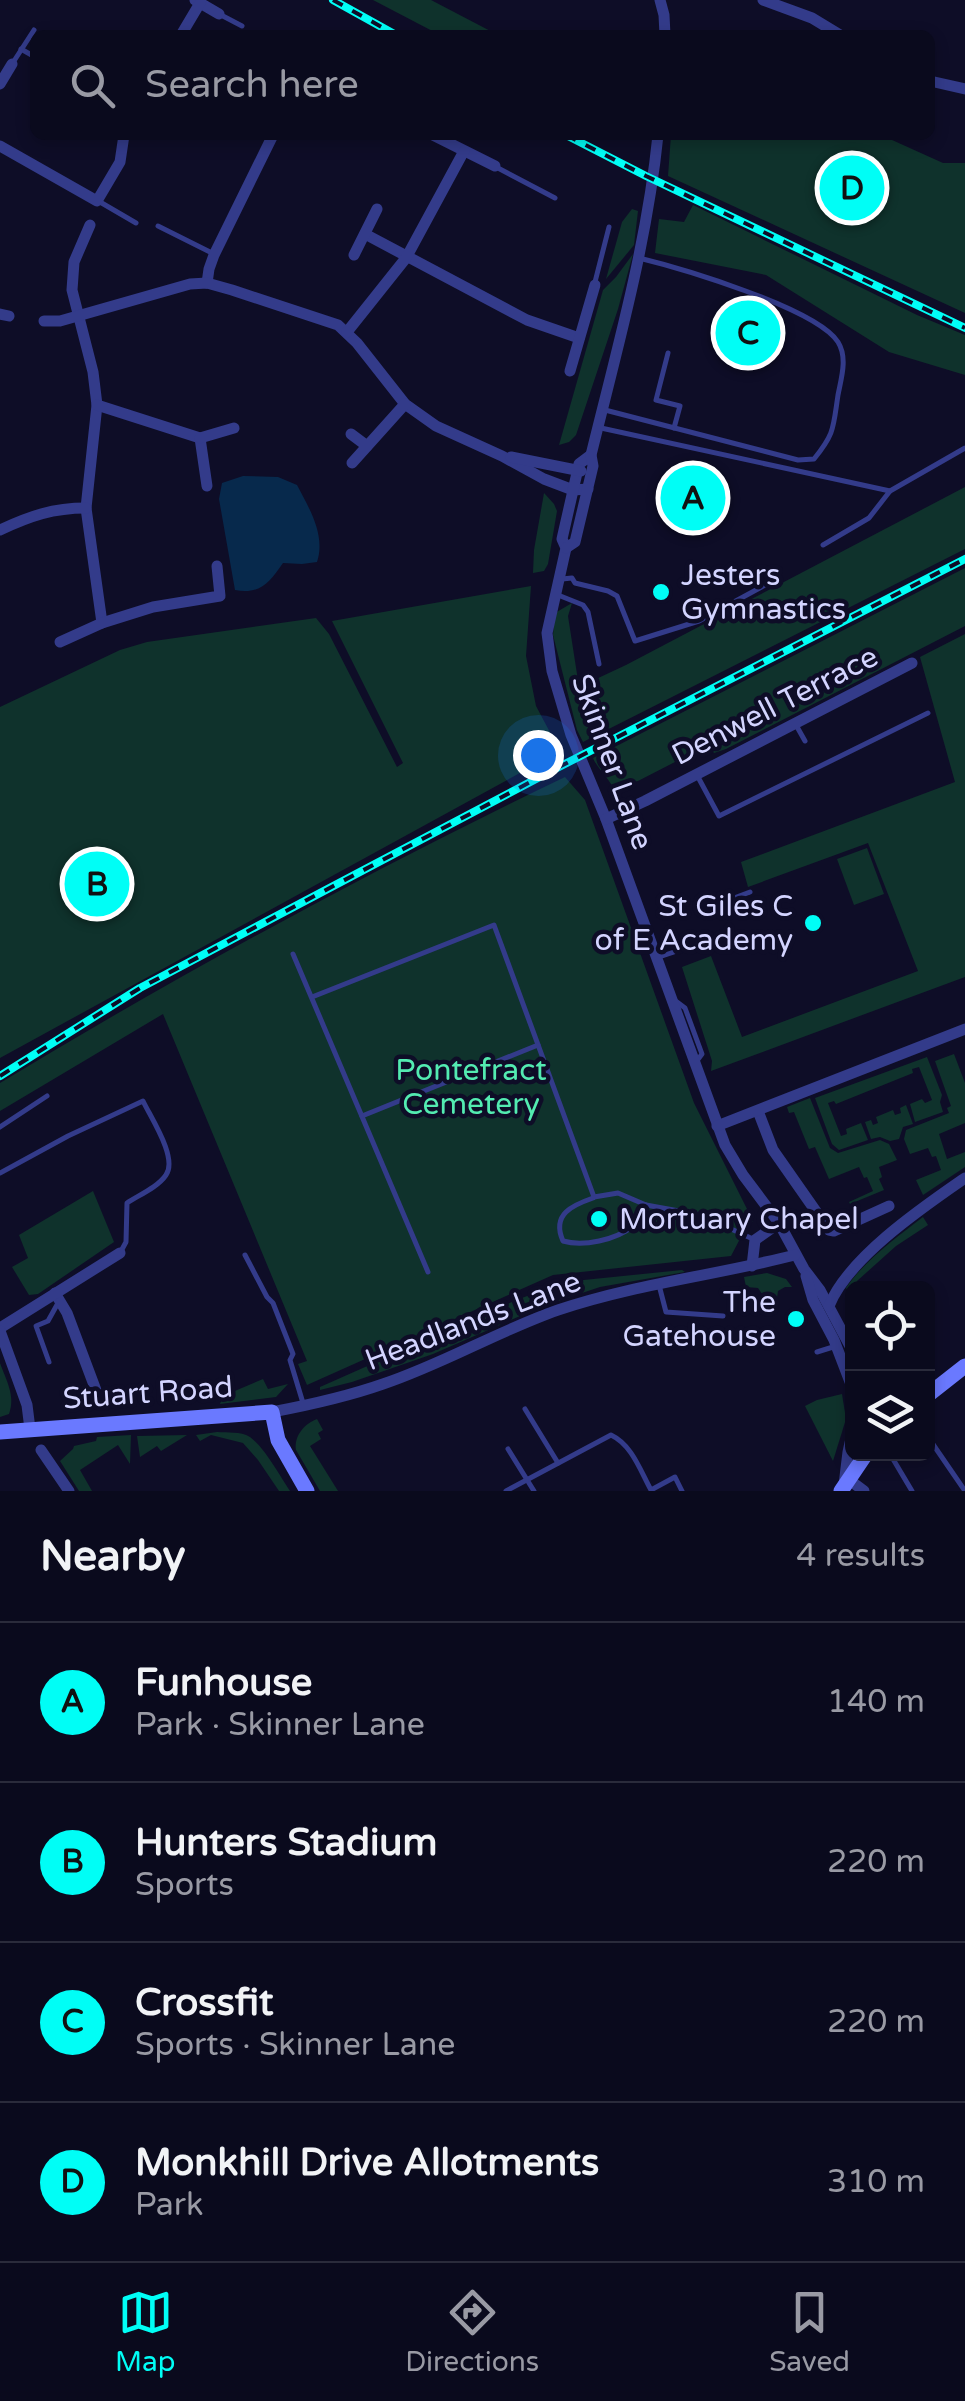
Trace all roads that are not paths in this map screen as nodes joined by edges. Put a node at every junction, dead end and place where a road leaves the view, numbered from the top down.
1 (660, 0) edge
2 (763, 0) edge
3 (198, 2) edge
4 (219, 14) joint
5 (242, 26) dead end
6 (184, 30) edge
7 (665, 30) edge
8 (832, 30) edge
9 (30, 36) edge
10 (21, 48) junction
11 (30, 53) edge
12 (12, 64) joint
13 (935, 82) edge
14 (0, 84) edge
15 (965, 89) edge
16 (123, 140) edge
17 (271, 140) edge
18 (443, 140) edge
19 (657, 140) edge
20 (0, 146) edge
21 (464, 151) junction
22 (495, 166) joint
23 (555, 198) dead end
24 (97, 201) junction
25 (378, 209) dead end
26 (136, 223) dead end
27 (90, 225) dead end
28 (158, 226) dead end
29 (609, 226) dead end
30 (364, 234) junction
31 (214, 255) junction
32 (354, 255) dead end
33 (406, 258) junction
34 (638, 258) junction
35 (208, 283) junction
36 (594, 285) joint
37 (80, 315) junction
38 (44, 322) dead end
39 (347, 332) junction
40 (579, 338) junction
41 (668, 352) dead end
42 (570, 371) dead end
43 (405, 404) junction
44 (98, 406) junction
45 (602, 409) junction
46 (598, 427) junction
47 (234, 428) dead end
48 (674, 428) junction
49 (351, 434) dead end
50 (200, 438) junction
51 (368, 446) junction
52 (965, 448) edge
53 (591, 454) junction
54 (502, 456) junction
55 (352, 463) dead end
56 (578, 470) junction
57 (591, 474) junction
58 (208, 486) dead end
59 (588, 489) junction
60 (573, 490) junction
61 (890, 491) junction
62 (86, 508) junction
63 (0, 530) edge
64 (823, 545) dead end
65 (566, 548) junction
66 (217, 566) dead end
67 (558, 579) junction
68 (767, 584) dead end
69 (555, 594) junction
70 (102, 623) junction
71 (60, 642) dead end
72 (912, 663) dead end
73 (599, 664) dead end
74 (928, 712) dead end
75 (795, 722) junction
76 (805, 741) dead end
77 (813, 756) dead end
78 (818, 767) junction
79 (697, 774) junction
80 (606, 819) junction
81 (750, 892) dead end
82 (734, 898) dead end
83 (713, 939) dead end
84 (293, 954) dead end
85 (657, 957) junction
86 (312, 997) junction
87 (965, 1029) edge
88 (538, 1045) junction
89 (48, 1096) dead end
90 (758, 1110) junction
91 (362, 1116) junction
92 (717, 1126) junction
93 (0, 1127) edge
94 (3, 1172) edge
95 (965, 1178) edge
96 (594, 1197) junction
97 (646, 1205) junction
98 (890, 1206) dead end
99 (779, 1223) junction
100 (755, 1240) junction
101 (120, 1253) joint
102 (796, 1254) junction
103 (244, 1256) dead end
104 (752, 1266) junction
105 (804, 1269) junction
106 (428, 1272) dead end
107 (659, 1285) junction
108 (57, 1297) junction
109 (829, 1306) junction
110 (722, 1316) dead end
111 (0, 1330) edge
112 (841, 1337) edge
113 (818, 1352) dead end
114 (49, 1362) dead end
115 (848, 1371) edge
116 (963, 1371) edge
117 (935, 1390) edge
118 (100, 1401) dead end
119 (304, 1406) junction
120 (525, 1408) dead end
121 (272, 1412) junction
122 (30, 1429) junction
123 (0, 1432) edge
124 (935, 1448) edge
125 (508, 1449) dead end
126 (50, 1455) dead end
127 (861, 1461) edge
128 (897, 1461) edge
129 (558, 1463) junction
130 (527, 1479) junction
131 (844, 1485) edge
132 (69, 1491) edge
133 (307, 1491) edge
134 (506, 1491) edge
135 (534, 1491) edge
136 (682, 1491) edge
137 (864, 1491) edge
138 (912, 1491) edge
139 (964, 1491) edge

1 - 7 street
2 - 8 street
3 - 4 street
3 - 6 street
4 - 5 lane
9 - 10 lane
10 - 11 lane
10 - 12 lane
12 - 14 street
13 - 15 street
16 - 24 street
17 - 31 street
18 - 21 street
19 - 34 street, Skinner Lane
20 - 24 street
21 - 22 street
21 - 33 street
22 - 23 lane
24 - 26 lane
25 - 30 street
27 - 37 street
28 - 31 lane
29 - 36 lane
30 - 32 street
30 - 33 street
31 - 35 street
33 - 39 street
33 - 40 street
34 - 45 street, Skinner Lane
34 - 48 lane
35 - 37 street
35 - 39 street
36 - 40 street
37 - 38 street
37 - 44 street
39 - 43 street
40 - 42 street
41 - 48 lane
43 - 51 street
43 - 54 street
44 - 50 street
44 - 62 street
45 - 46 street, Skinner Lane
45 - 48 lane
46 - 53 street, Skinner Lane
46 - 61 lane
47 - 50 street
49 - 51 street
50 - 58 street
51 - 55 street
52 - 61 lane
53 - 56 street, Skinner Lane
53 - 57 street, Skinner Lane
54 - 56 street
54 - 60 street
56 - 57 street
56 - 60 street, Skinner Lane
57 - 59 street, Skinner Lane
59 - 60 street
59 - 65 street, Skinner Lane
60 - 65 street, Skinner Lane
61 - 64 lane
62 - 63 street
62 - 70 street
65 - 67 street, Skinner Lane
66 - 70 street
67 - 68 lane
67 - 69 street, Skinner Lane
69 - 73 lane
69 - 80 street, Skinner Lane
70 - 71 street
72 - 75 street, Denwell Terrace
74 - 78 lane
75 - 76 lane
75 - 79 street, Denwell Terrace
77 - 78 lane
78 - 79 lane
79 - 80 street, Denwell Terrace
80 - 85 street, Skinner Lane
81 - 82 lane
83 - 85 lane
84 - 86 lane
85 - 92 street, Skinner Lane
86 - 88 lane
86 - 91 lane
87 - 90 street
88 - 91 lane
88 - 96 lane
89 - 93 lane
90 - 92 street
90 - 98 street
91 - 106 lane
92 - 99 street, Skinner Lane
94 - 101 lane
95 - 109 street
96 - 97 lane
96 - 97 lane
97 - 100 lane
99 - 100 street
99 - 102 street, Skinner Lane
100 - 104 street
101 - 108 street
102 - 104 street, Headlands Lane
102 - 105 street, Skinner Lane
103 - 119 lane
104 - 107 street, Headlands Lane
105 - 109 street, Skinner Lane
105 - 112 street
107 - 110 lane
107 - 119 street, Headlands Lane
108 - 111 street
108 - 114 lane
108 - 118 street
109 - 112 street, Skinner Lane
111 - 122 street
112 - 113 lane
112 - 115 street
116 - 117 street
119 - 121 street, Headlands Lane
120 - 129 lane
121 - 122 street, Stuart Road
121 - 133 street, Stuart Road
122 - 123 street, Stuart Road
124 - 139 lane
125 - 130 lane
126 - 132 street
127 - 131 street
128 - 138 lane
129 - 130 lane
129 - 136 lane
130 - 134 lane
130 - 135 lane
131 - 137 street

